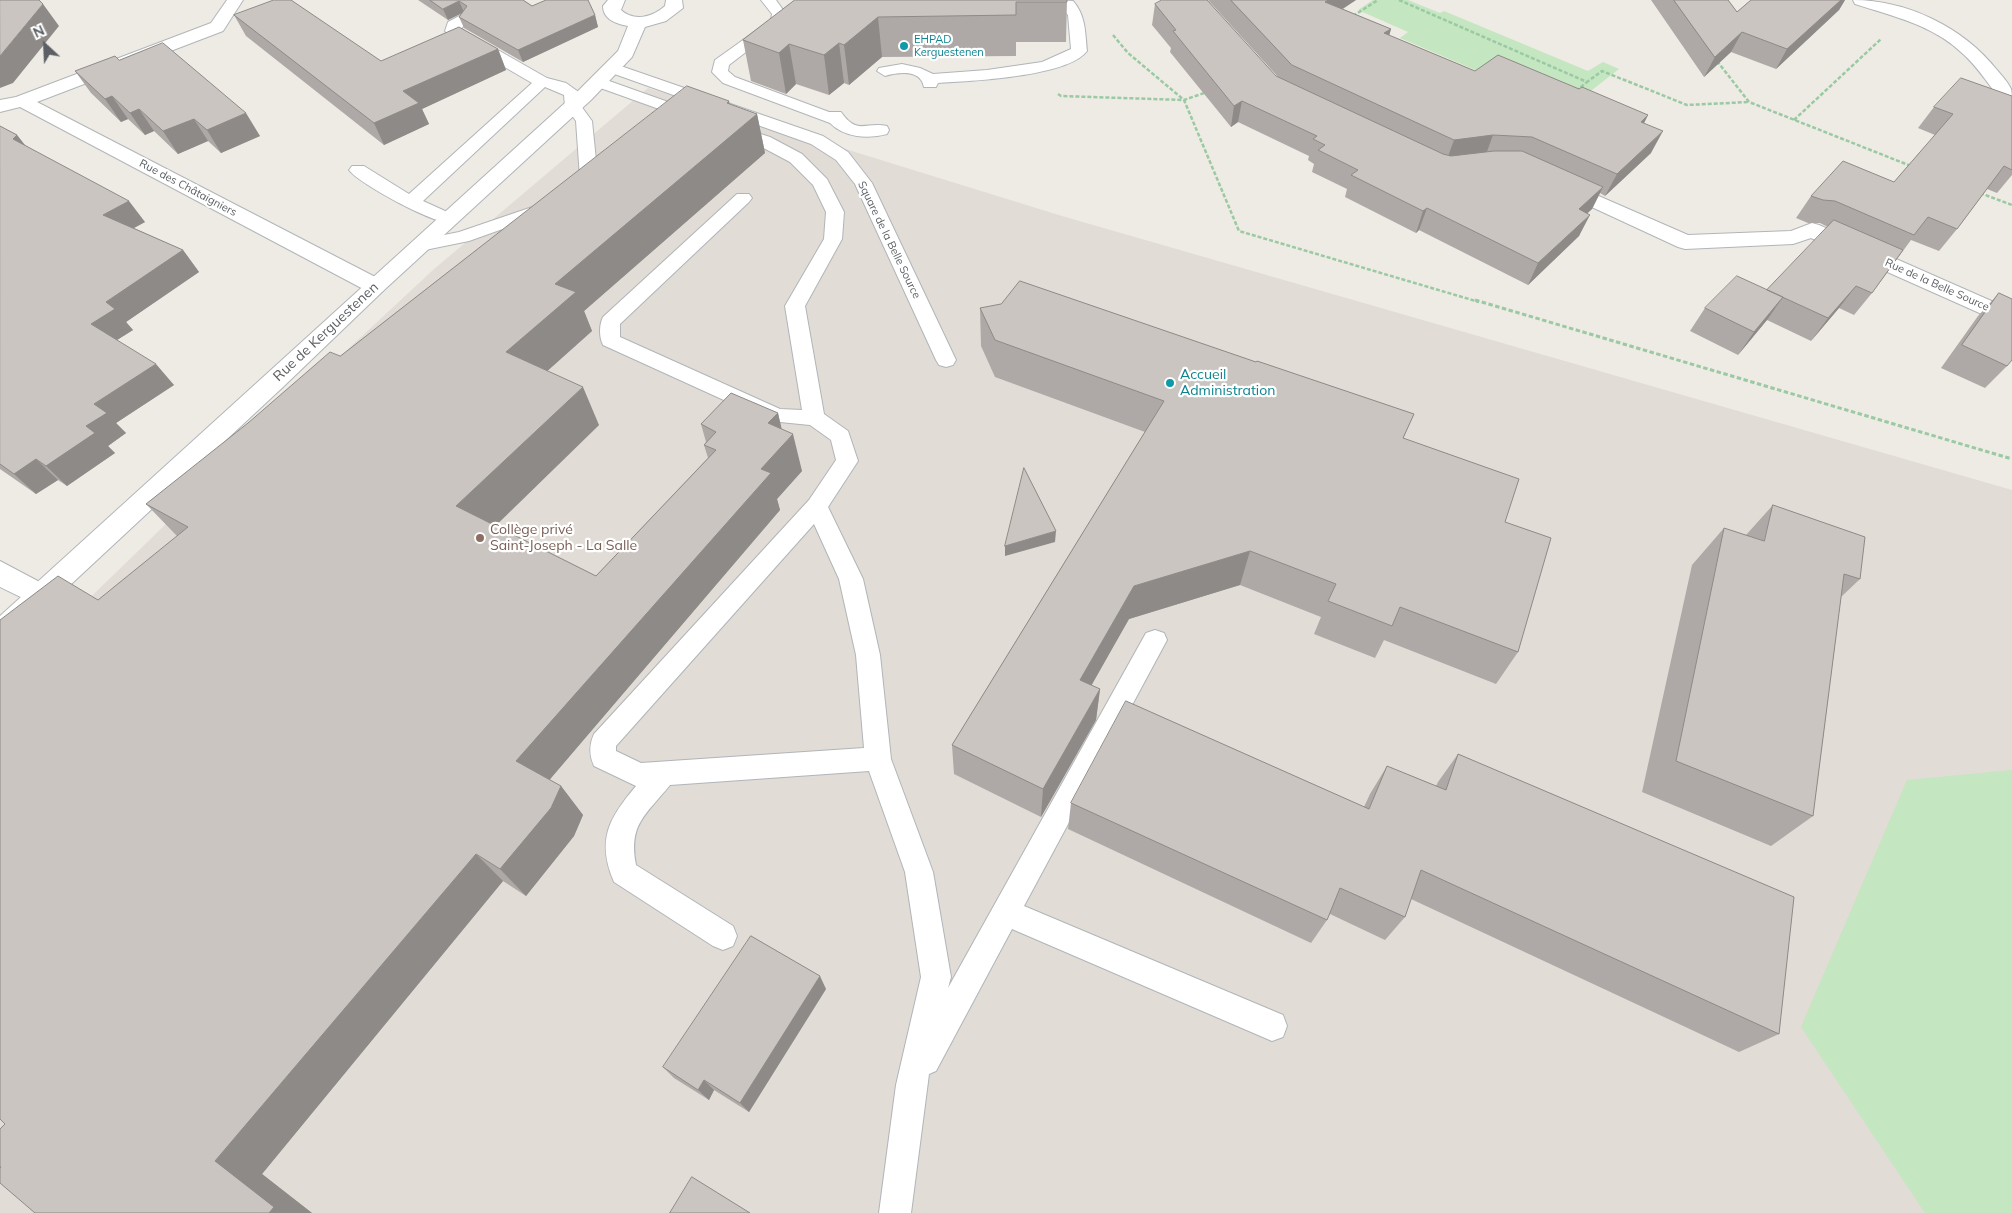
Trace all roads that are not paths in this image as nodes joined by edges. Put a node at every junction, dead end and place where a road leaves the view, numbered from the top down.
1 (235, 0) edge
2 (617, 0) edge
3 (674, 0) edge
4 (768, 0) edge
5 (1061, 0) edge
6 (1860, 0) edge
7 (463, 18) edge
8 (638, 22) junction
9 (612, 68) junction
10 (885, 71) dead end
11 (542, 82) junction
12 (598, 82) junction
13 (22, 101) junction
14 (2012, 102) edge
15 (0, 106) edge
16 (573, 106) junction
17 (882, 130) dead end
18 (358, 170) dead end
19 (1543, 177) edge
20 (743, 198) dead end
21 (411, 202) junction
22 (448, 219) junction
23 (420, 245) junction
24 (375, 286) junction
25 (2012, 313) edge
26 (946, 360) dead end
27 (814, 418) junction
28 (817, 506) junction
29 (0, 572) edge
30 (41, 596) junction
31 (0, 633) edge
32 (1155, 640) dead end
33 (878, 759) junction
34 (663, 774) junction
35 (1005, 912) junction
36 (723, 936) dead end
37 (1272, 1026) dead end
38 (911, 1085) junction
39 (895, 1213) edge

1 - 13 street
2 - 8 street
3 - 8 street
4 - 17 lane
5 - 10 lane
6 - 14 street
7 - 11 lane
8 - 9 street, Rue de Kerguestenen
9 - 12 street, Rue de Kerguestenen
9 - 26 lane, Square de la Belle Source
11 - 16 lane
11 - 21 lane
12 - 16 street, Rue de Kerguestenen
12 - 27 lane
13 - 15 street
13 - 24 street, Rue des Châtaigniers
16 - 22 street, Rue de Kerguestenen
16 - 23 lane
18 - 21 lane
19 - 25 street, Rue de la Belle Source
20 - 27 lane
21 - 22 lane
22 - 23 street, Rue de Kerguestenen
23 - 24 street, Rue de Kerguestenen
24 - 30 street, Rue de Kerguestenen
27 - 28 lane
28 - 33 lane
28 - 34 lane
29 - 30 street
30 - 31 street, Rue de Kerguestenen
32 - 35 lane
33 - 34 lane
33 - 38 lane
34 - 36 lane
35 - 37 lane
35 - 38 lane
38 - 39 lane

